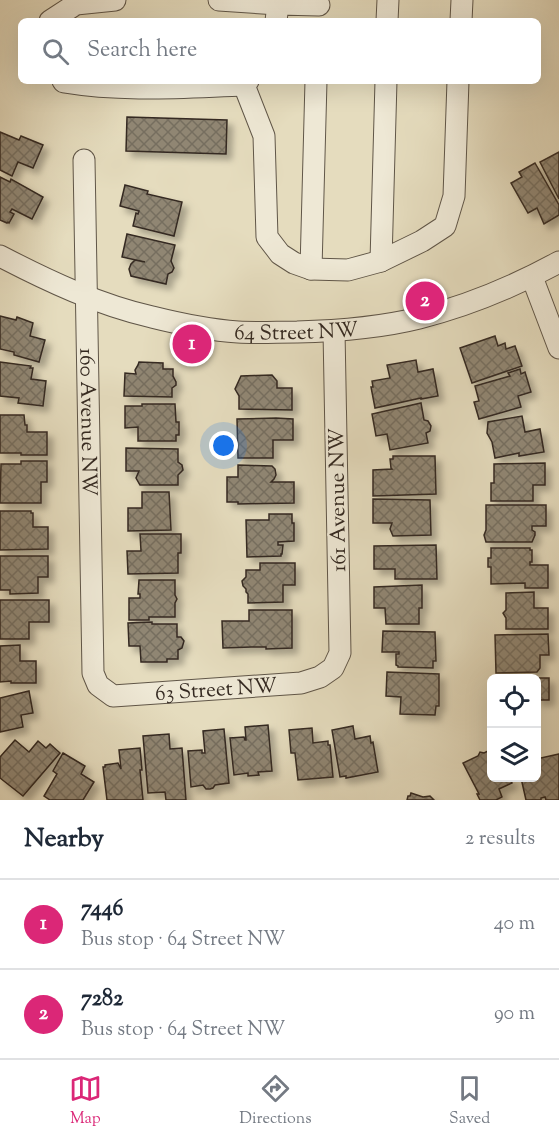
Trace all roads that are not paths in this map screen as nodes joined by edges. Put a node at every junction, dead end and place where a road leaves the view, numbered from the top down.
1 (115, 0) edge
2 (219, 0) edge
3 (388, 0) edge
4 (462, 0) edge
5 (318, 8) edge
6 (277, 12) edge
7 (55, 18) edge
8 (387, 18) edge
9 (461, 18) edge
10 (74, 84) edge
11 (227, 84) edge
12 (246, 84) edge
13 (316, 84) edge
14 (386, 84) edge
15 (458, 84) edge
16 (84, 160) dead end
17 (0, 256) edge
18 (381, 261) junction
19 (559, 262) edge
20 (311, 269) junction
21 (532, 277) junction
22 (86, 296) junction
23 (334, 331) junction
24 (559, 348) edge
25 (333, 668) joint
26 (98, 685) joint

1 - 7 street
2 - 6 street
3 - 8 street
4 - 9 street
5 - 6 street
10 - 11 street
12 - 20 street
13 - 20 street
14 - 18 street
15 - 18 street
16 - 22 street, 160 Avenue NW
17 - 22 street, 64 Street NW
18 - 20 street
19 - 21 street, 64 Street NW
21 - 23 street, 64 Street NW
21 - 24 street
22 - 23 street, 64 Street NW
22 - 26 street, 160 Avenue NW
23 - 25 street, 161 Avenue NW
25 - 26 street, 63 Street NW

